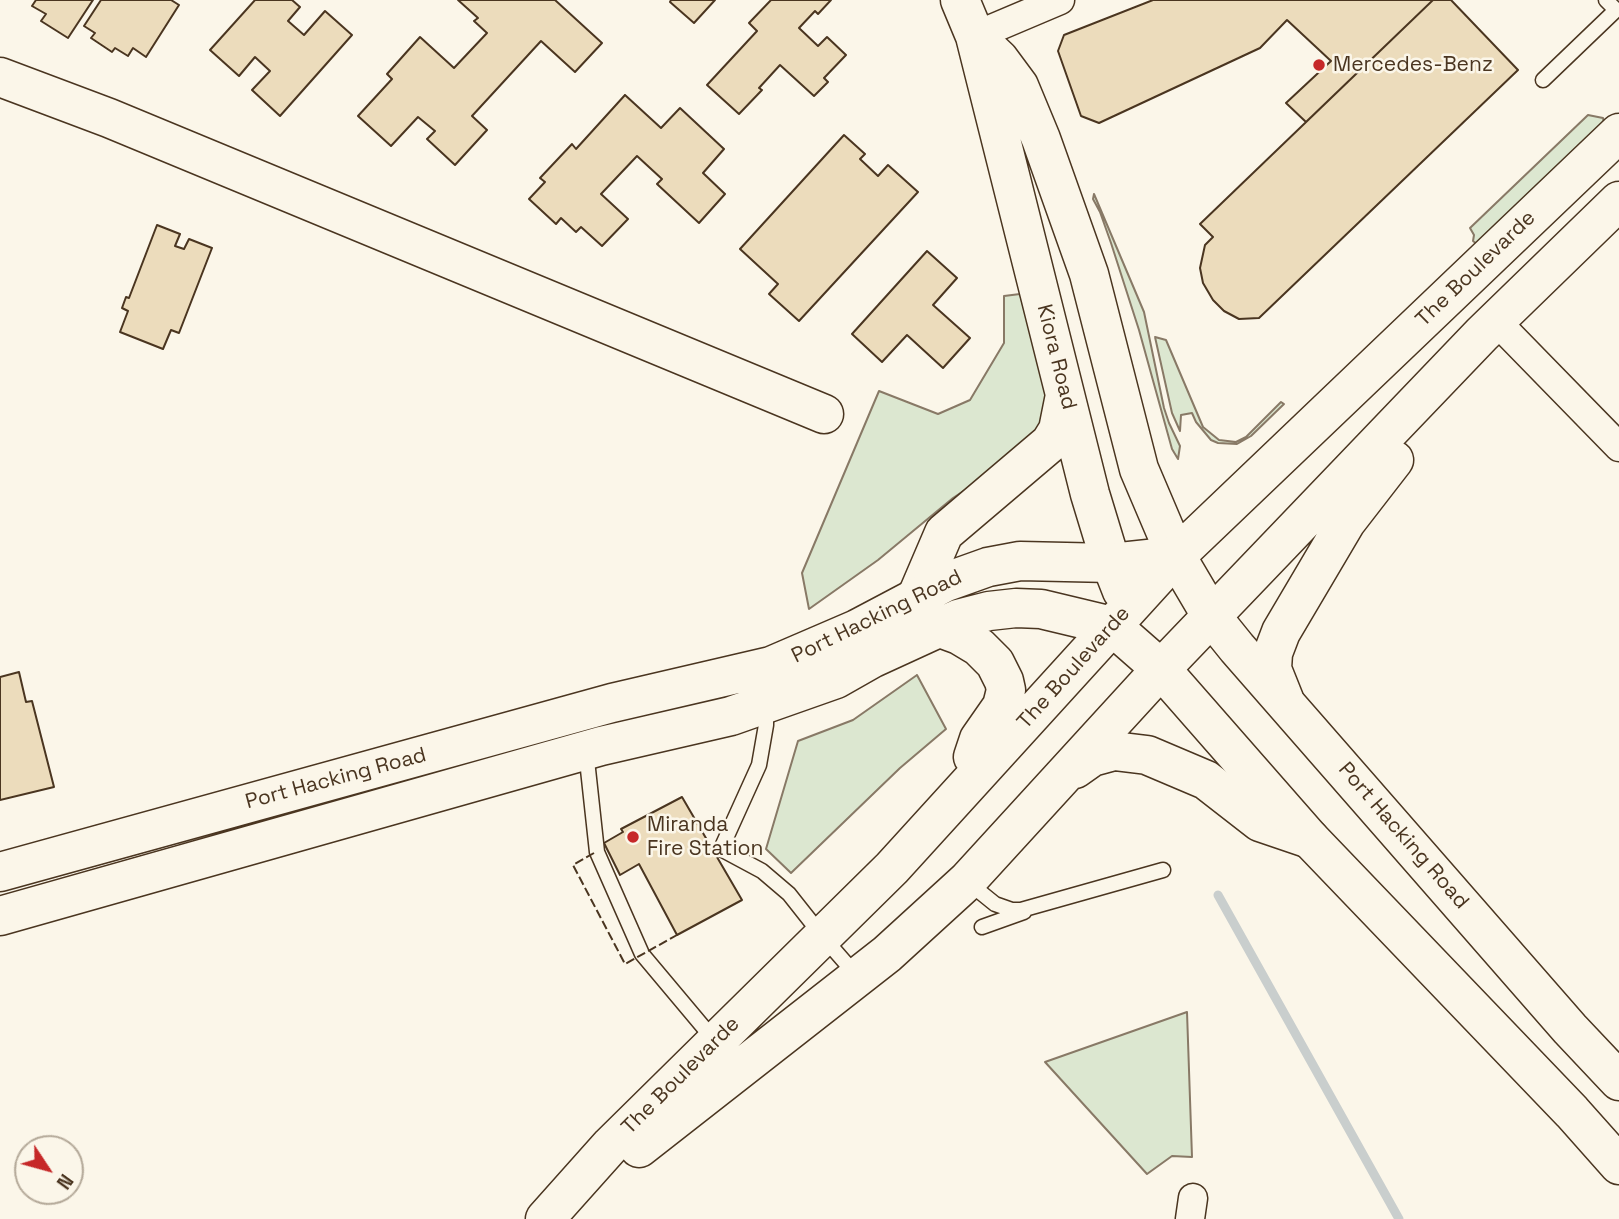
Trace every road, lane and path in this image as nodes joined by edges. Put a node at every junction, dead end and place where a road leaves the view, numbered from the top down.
1 (960, 0) edge
2 (1060, 0) edge
3 (1606, 0) edge
4 (975, 36) junction
5 (0, 77) edge
6 (1543, 80) dead end
7 (1619, 133) edge
8 (1619, 201) edge
9 (1496, 321) junction
10 (1065, 393) junction
11 (824, 414) dead end
12 (1619, 447) edge
13 (1176, 556) junction
14 (1111, 563) junction
15 (917, 596) junction
16 (1121, 617) junction
17 (1212, 617) junction
18 (940, 628) junction
19 (1161, 669) junction
20 (1284, 699) junction
21 (766, 704) junction
22 (586, 751) junction
23 (1063, 779) junction
24 (960, 796) junction
25 (1310, 839) junction
26 (1163, 870) dead end
27 (0, 872) edge
28 (967, 881) junction
29 (1042, 906) junction
30 (0, 916) edge
31 (982, 927) dead end
32 (822, 937) junction
33 (859, 978) junction
34 (1570, 1029) junction
35 (716, 1042) junction
36 (1619, 1082) edge
37 (1619, 1108) edge
38 (1619, 1164) edge
39 (547, 1219) edge

1 - 4 main road, Kiora Road
2 - 4 street
3 - 6 lane
4 - 10 main road, Kiora Road
4 - 13 main road, Kiora Road
5 - 11 main road
7 - 13 main road, The Boulevarde
8 - 9 main road, The Boulevarde
9 - 12 street
9 - 17 main road, The Boulevarde
9 - 20 main road
10 - 14 main road, Kiora Road
10 - 15 main road
13 - 14 main road, Port Hacking Road
13 - 16 main road, The Boulevarde
13 - 17 main road, Port Hacking Road
14 - 15 main road, Port Hacking Road
14 - 16 main road, Kiora Road
15 - 27 main road, Port Hacking Road
16 - 18 main road, Port Hacking Road
16 - 19 main road, Port Hacking Road
16 - 24 main road, The Boulevarde
17 - 19 main road, The Boulevarde
17 - 20 main road, Port Hacking Road
18 - 21 main road, Port Hacking Road
18 - 24 main road
19 - 23 main road, The Boulevarde
19 - 25 main road, Port Hacking Road
20 - 34 main road, Port Hacking Road
21 - 22 main road, Port Hacking Road
21 - 32 lane
22 - 30 main road, Port Hacking Road
22 - 35 lane
23 - 25 main road
23 - 28 main road, The Boulevarde
24 - 32 main road, The Boulevarde
25 - 38 main road, Port Hacking Road
26 - 29 lane
28 - 29 lane
28 - 33 main road, The Boulevarde
29 - 31 lane
32 - 33 lane
32 - 35 main road, The Boulevarde
33 - 39 main road, The Boulevarde
34 - 36 main road, Port Hacking Road
34 - 37 main road
35 - 39 main road, The Boulevarde

